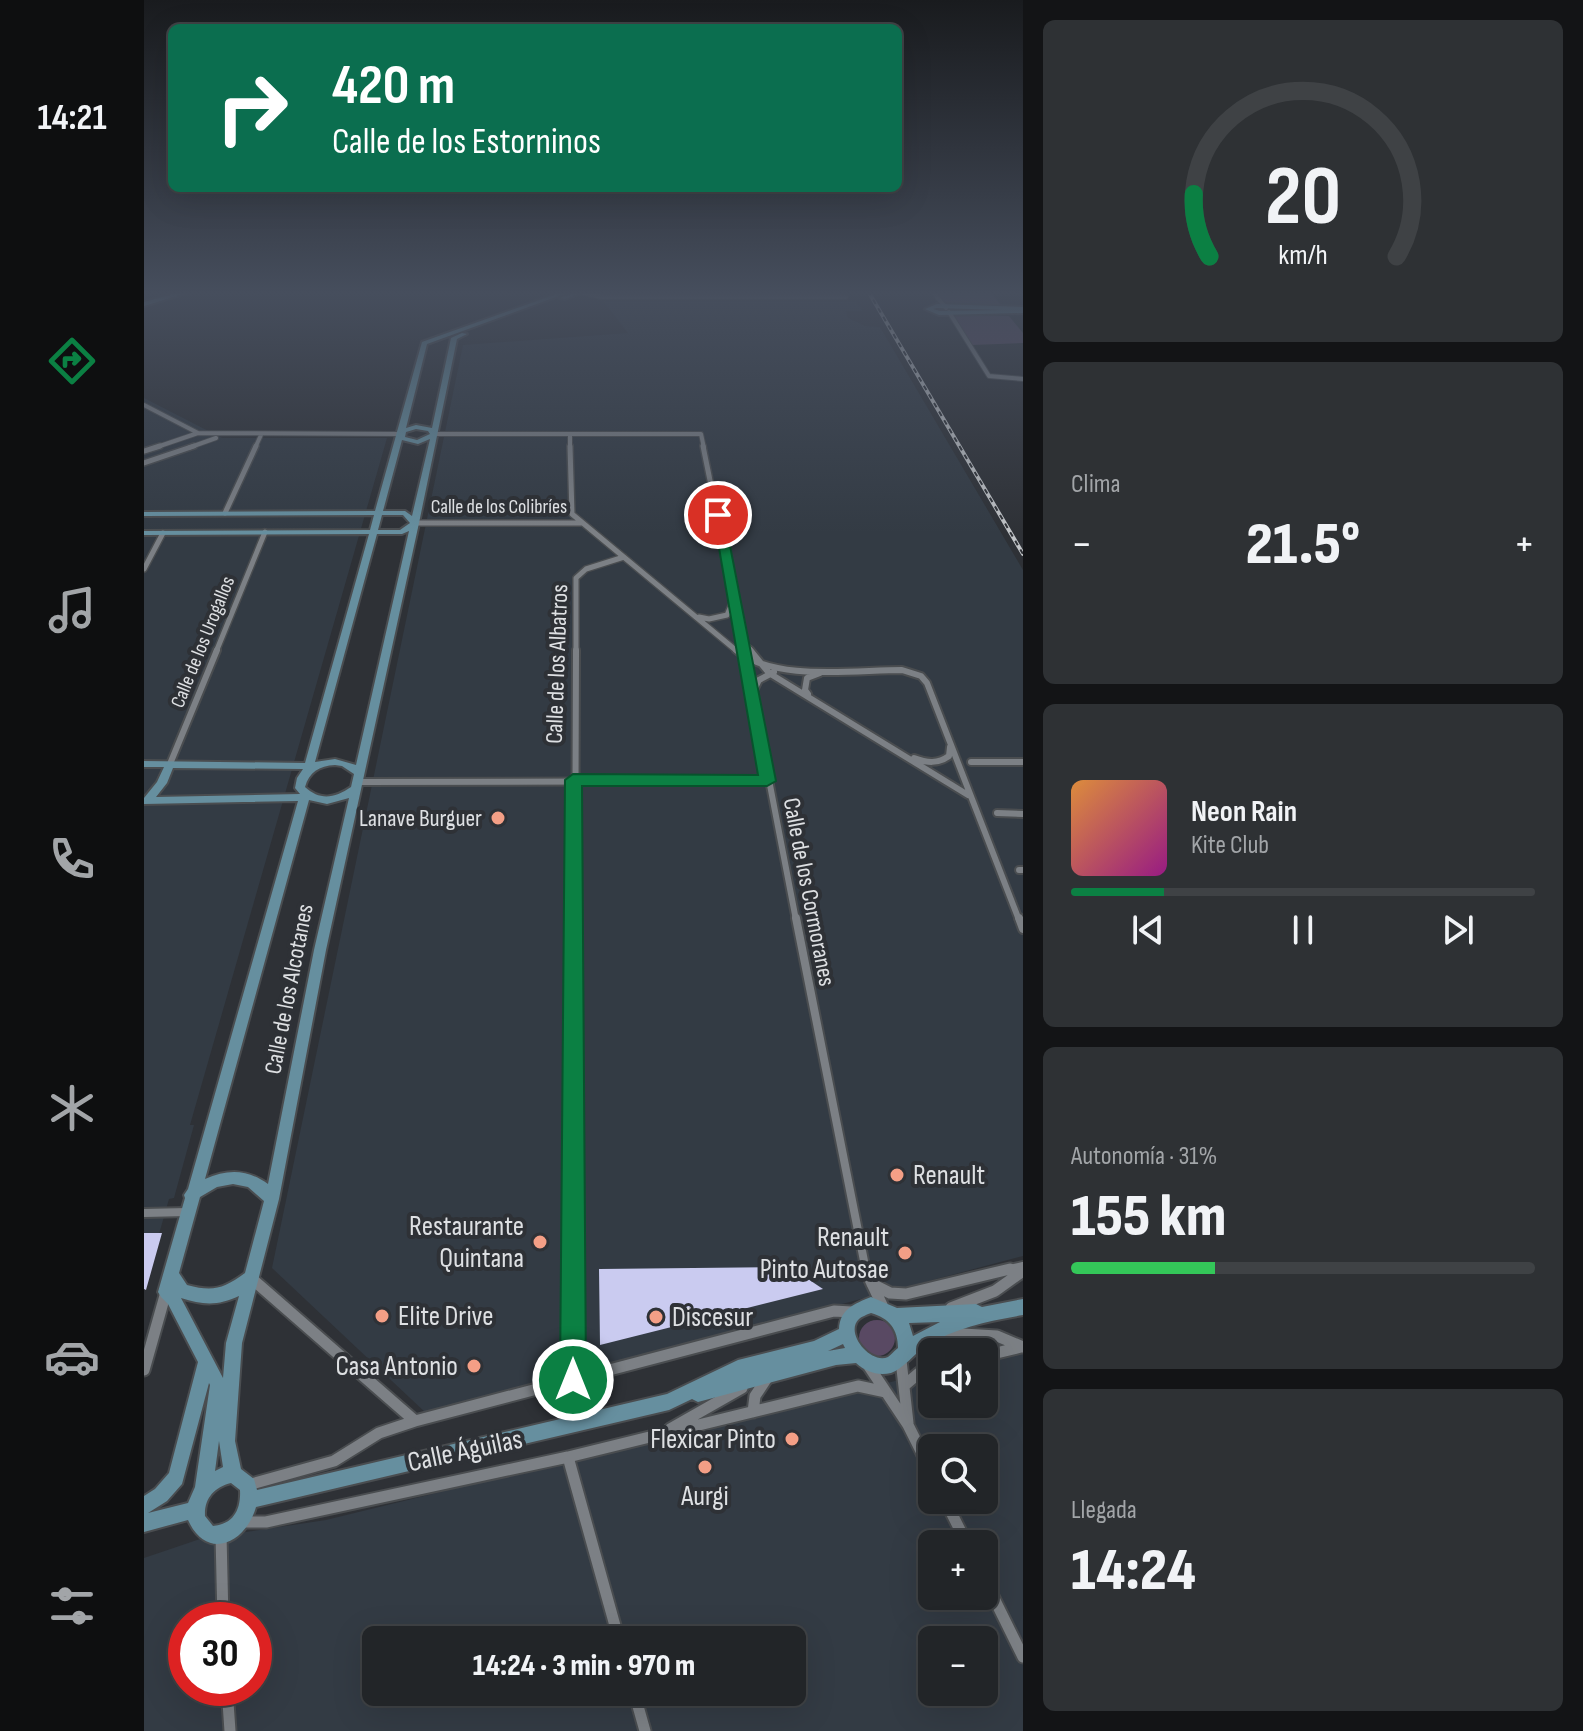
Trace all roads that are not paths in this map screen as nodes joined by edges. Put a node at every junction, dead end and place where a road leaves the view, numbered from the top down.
1 (416, 372) edge
2 (447, 372) edge
3 (986, 372) edge
4 (1023, 379) edge
5 (144, 405) edge
6 (198, 433) junction
7 (400, 434) junction
8 (434, 434) junction
9 (570, 434) junction
10 (229, 435) junction
11 (261, 435) junction
12 (144, 451) edge
13 (144, 463) edge
14 (225, 513) junction
15 (268, 513) junction
16 (378, 513) junction
17 (144, 514) edge
18 (178, 514) junction
19 (415, 523) junction
20 (583, 523) junction
21 (265, 532) junction
22 (373, 532) junction
23 (144, 533) edge
24 (163, 533) junction
25 (624, 557) junction
26 (144, 569) edge
27 (735, 597) junction
28 (691, 613) junction
29 (744, 643) junction
30 (746, 656) junction
31 (767, 670) junction
32 (831, 670) junction
33 (753, 692) junction
34 (812, 699) junction
35 (950, 744) junction
36 (896, 750) junction
37 (971, 762) dead end
38 (1023, 762) edge
39 (144, 764) edge
40 (170, 764) junction
41 (311, 767) junction
42 (573, 780) junction
43 (767, 781) junction
44 (358, 782) junction
45 (970, 796) junction
46 (306, 797) junction
47 (146, 801) edge
48 (997, 813) dead end
49 (1023, 814) edge
50 (1023, 929) edge
51 (191, 1195) junction
52 (272, 1199) junction
53 (187, 1212) junction
54 (144, 1213) edge
55 (1023, 1268) edge
56 (171, 1274) junction
57 (251, 1278) junction
58 (872, 1284) junction
59 (166, 1292) junction
60 (1023, 1307) edge
61 (889, 1311) junction
62 (996, 1311) junction
63 (853, 1312) junction
64 (940, 1313) junction
65 (928, 1333) junction
66 (847, 1334) junction
67 (1023, 1347) edge
68 (998, 1353) edge
69 (904, 1355) junction
70 (862, 1359) junction
71 (206, 1361) junction
72 (144, 1370) edge
73 (771, 1373) junction
74 (918, 1374) edge
75 (573, 1380) junction
76 (905, 1385) junction
77 (886, 1392) junction
78 (669, 1402) junction
79 (753, 1412) junction
80 (415, 1421) junction
81 (908, 1425) junction
82 (661, 1434) junction
83 (918, 1445) edge
84 (568, 1457) junction
85 (244, 1486) junction
86 (204, 1487) junction
87 (144, 1506) edge
88 (195, 1510) junction
89 (241, 1522) junction
90 (144, 1523) edge
91 (221, 1535) junction
92 (223, 1602) edge
93 (998, 1606) edge
94 (615, 1626) edge
95 (1023, 1657) edge
96 (228, 1706) edge
97 (638, 1706) edge
98 (230, 1731) edge
99 (645, 1731) edge

1 - 7 street
2 - 8 street, Calle de los Alcotanes
3 - 4 street
5 - 6 street
6 - 10 street
6 - 12 street
7 - 8 street
7 - 8 street
7 - 11 street
7 - 16 street
8 - 9 street
8 - 19 street, Calle de los Alcotanes
9 - 20 street
9 - 27 street, Calle de los Cormoranes
10 - 11 street
10 - 13 street
11 - 14 street
14 - 15 street
14 - 18 street
15 - 16 street
15 - 21 street
16 - 19 street
16 - 22 street
17 - 18 street
18 - 24 street
19 - 20 street, Calle de los Colibríes
19 - 22 street
19 - 44 street, Calle de los Alcotanes
20 - 25 street
21 - 22 street
21 - 24 street
21 - 40 street, Calle de los Urogallos
22 - 41 street
23 - 24 street
24 - 26 street
25 - 28 street
25 - 42 street, Calle de los Albatros
27 - 28 street
27 - 29 street, Calle de los Cormoranes
28 - 30 street
29 - 30 street, Calle de los Cormoranes
29 - 31 street
30 - 31 street
30 - 33 street, Calle de los Cormoranes
31 - 32 street
31 - 33 street
31 - 34 street
32 - 34 street
32 - 35 street
33 - 43 street, Calle de los Cormoranes
34 - 36 street
35 - 36 street
35 - 45 street
36 - 45 street
37 - 38 street
39 - 40 street
40 - 41 street
40 - 47 street
41 - 44 street
41 - 46 street
42 - 43 street
42 - 44 street
42 - 75 street, Calle de los Albatros
43 - 58 street, Calle de los Cormoranes
44 - 46 street
44 - 52 street, Calle de los Alcotanes
45 - 50 street
46 - 47 street
46 - 51 street, Calle de los Alcotanes
48 - 49 street
51 - 52 street
51 - 53 street, Calle de los Alcotanes
52 - 57 street, Calle de los Alcotanes
53 - 54 street
53 - 56 street, Calle de los Alcotanes
55 - 58 street
55 - 64 street
56 - 57 street
56 - 59 street, Calle de los Alcotanes
57 - 80 street
57 - 85 street, Calle de los Alcotanes
58 - 61 street, Calle de los Cormoranes
59 - 71 street
59 - 72 street, Calle de los Alcotanes
60 - 62 street
61 - 63 street
61 - 64 street
61 - 69 street
62 - 64 street
62 - 65 street
63 - 66 street
63 - 75 street
65 - 67 street
65 - 69 street
66 - 70 street
66 - 78 street, Calle Águilas
67 - 68 street
69 - 70 street
69 - 76 street
70 - 73 street
70 - 77 street
71 - 86 street
71 - 87 street
73 - 78 street
73 - 79 street
73 - 82 street
74 - 76 street
75 - 80 street
76 - 81 street
77 - 79 street, Calle Águilas
77 - 81 street
78 - 85 street, Calle Águilas
79 - 82 street, Calle Águilas
80 - 85 street
81 - 83 street
82 - 84 street, Calle Águilas
84 - 89 street, Calle Águilas
84 - 94 street
85 - 86 street
85 - 89 street
86 - 88 street
88 - 90 street
88 - 91 street
89 - 91 street
91 - 92 street
93 - 95 street
96 - 98 street
97 - 99 street

